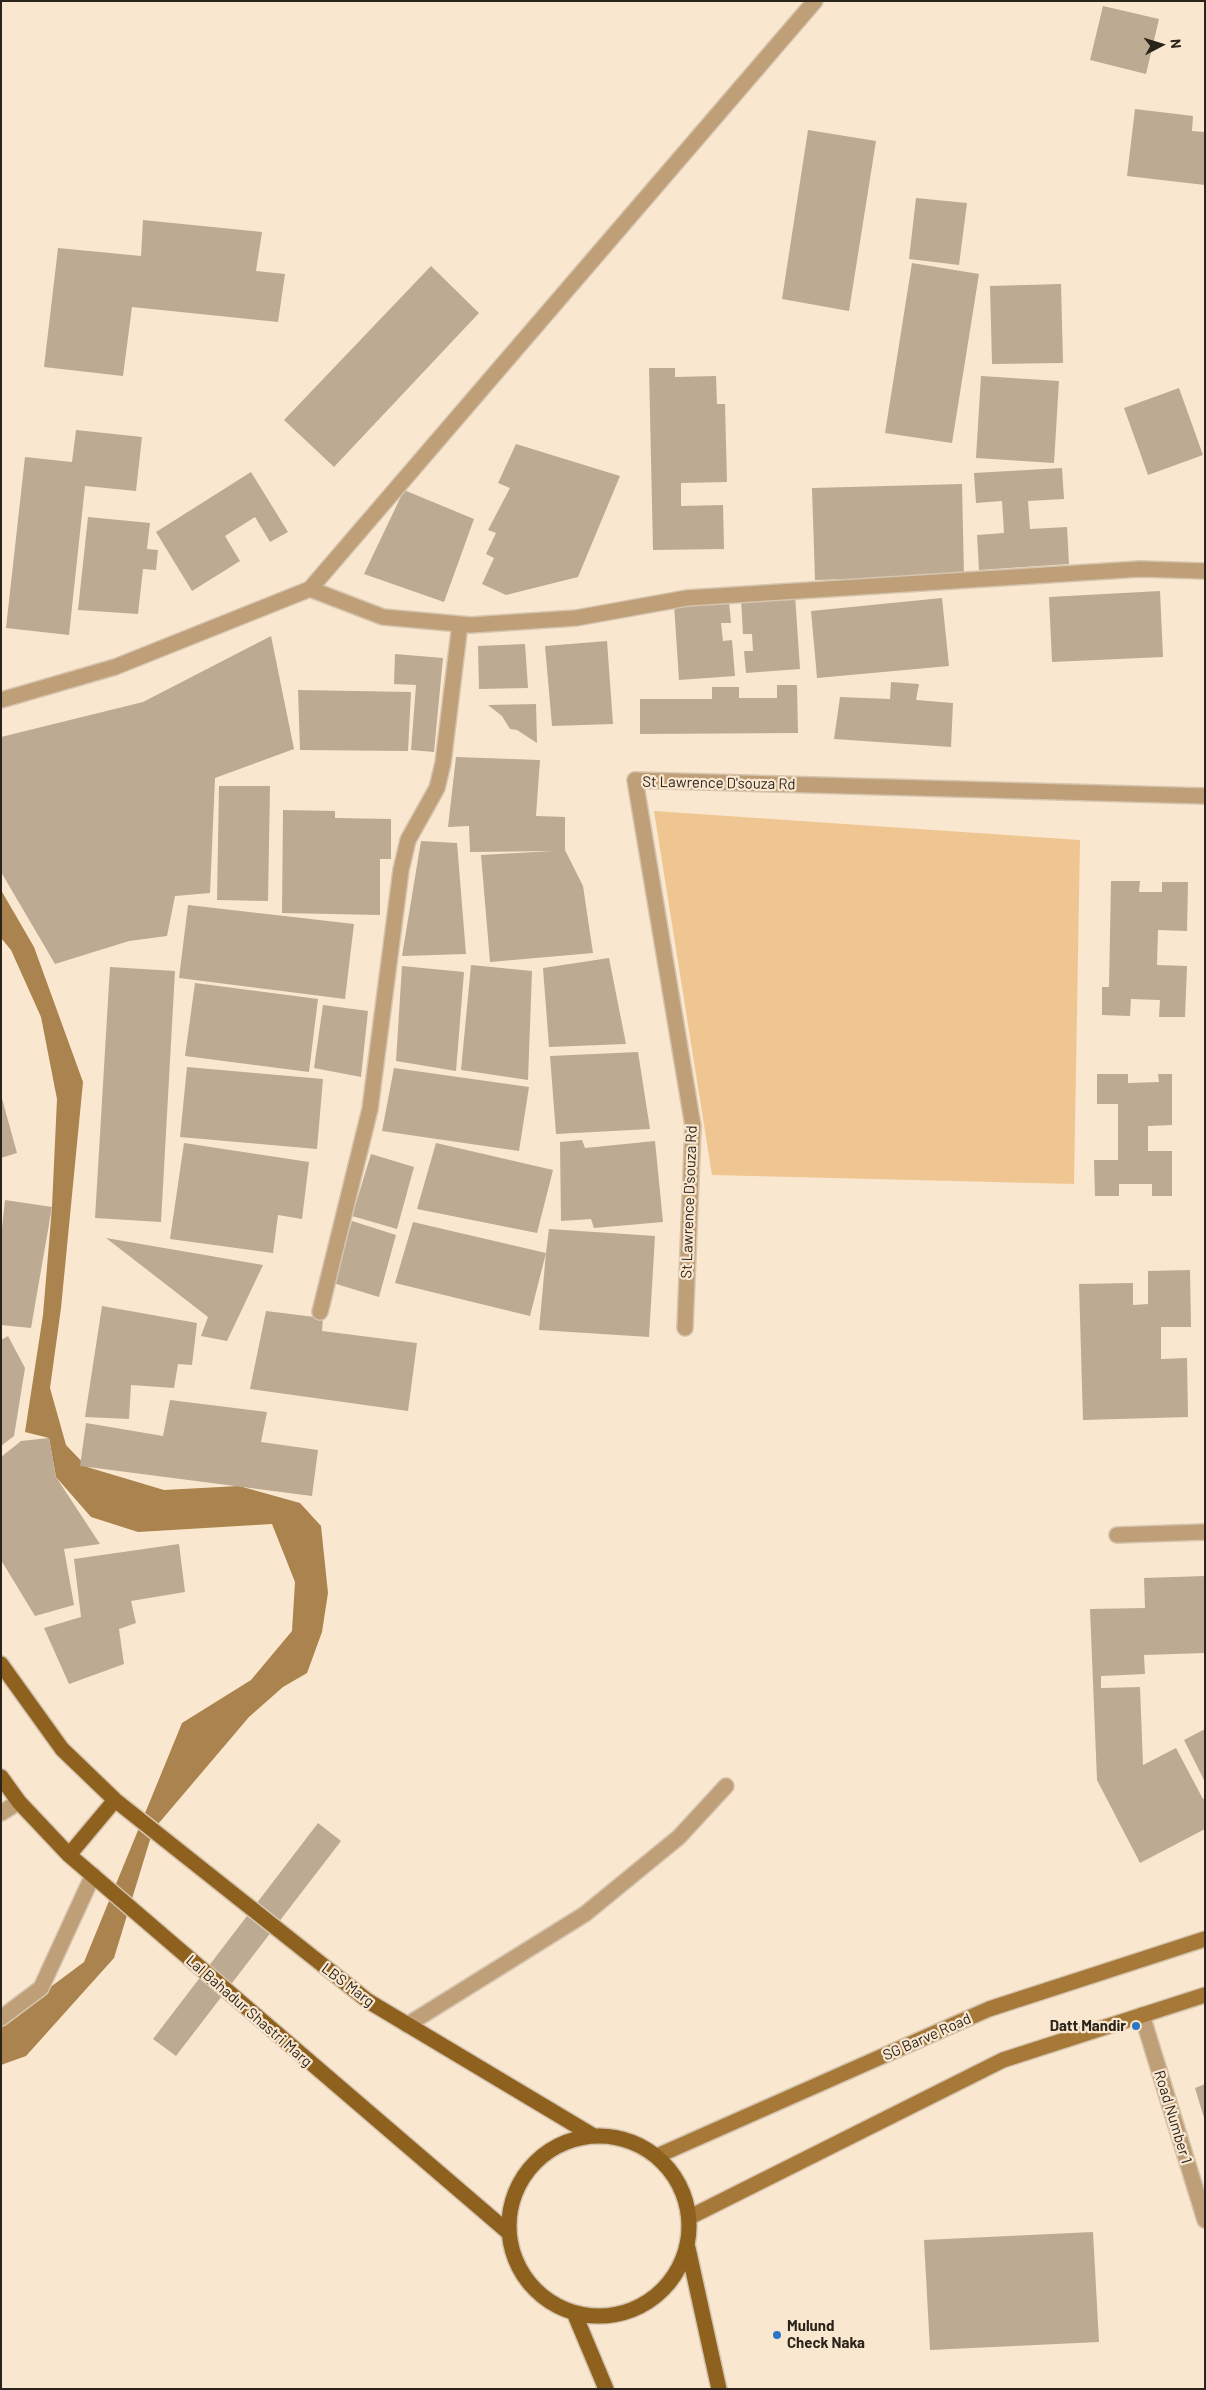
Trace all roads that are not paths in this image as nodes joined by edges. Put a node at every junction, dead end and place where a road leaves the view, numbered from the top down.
1 (815, 1) edge
2 (1205, 571) edge
3 (310, 589) junction
4 (460, 624) junction
5 (1, 700) edge
6 (1205, 796) edge
7 (320, 1312) dead end
8 (685, 1328) dead end
9 (1205, 1532) edge
10 (1117, 1535) dead end
11 (1, 1664) edge
12 (1, 1777) edge
13 (726, 1786) dead end
14 (18, 1802) junction
15 (119, 1803) junction
16 (1, 1813) edge
17 (69, 1855) junction
18 (93, 1875) junction
19 (1205, 1940) edge
20 (1205, 1995) edge
21 (1142, 2015) junction
22 (1, 2018) edge
23 (407, 2025) junction
24 (592, 2135) junction
25 (658, 2156) junction
26 (690, 2217) junction
27 (1205, 2220) edge
28 (508, 2232) junction
29 (688, 2248) junction
30 (575, 2314) junction
31 (606, 2389) edge
32 (719, 2389) edge

1 - 3 street
2 - 4 street
3 - 4 street
3 - 5 street
4 - 7 street
6 - 8 street, St Lawrence D'souza Rd
9 - 10 street
11 - 15 main road
12 - 14 main road, Lal Bahadur Shastri Marg
13 - 23 street
14 - 16 street
14 - 17 main road, Lal Bahadur Shastri Marg
15 - 17 main road
15 - 23 main road, LBS Marg
17 - 18 main road, Lal Bahadur Shastri Marg
18 - 22 street
18 - 28 main road, Lal Bahadur Shastri Marg
19 - 25 main road, SG Barve Road
20 - 21 main road
21 - 26 main road
21 - 27 street, Road Number 1
23 - 24 main road, LBS Marg
24 - 25 main road
24 - 28 main road
25 - 26 main road
26 - 29 main road
28 - 30 main road
29 - 30 main road
29 - 32 main road
30 - 31 main road

